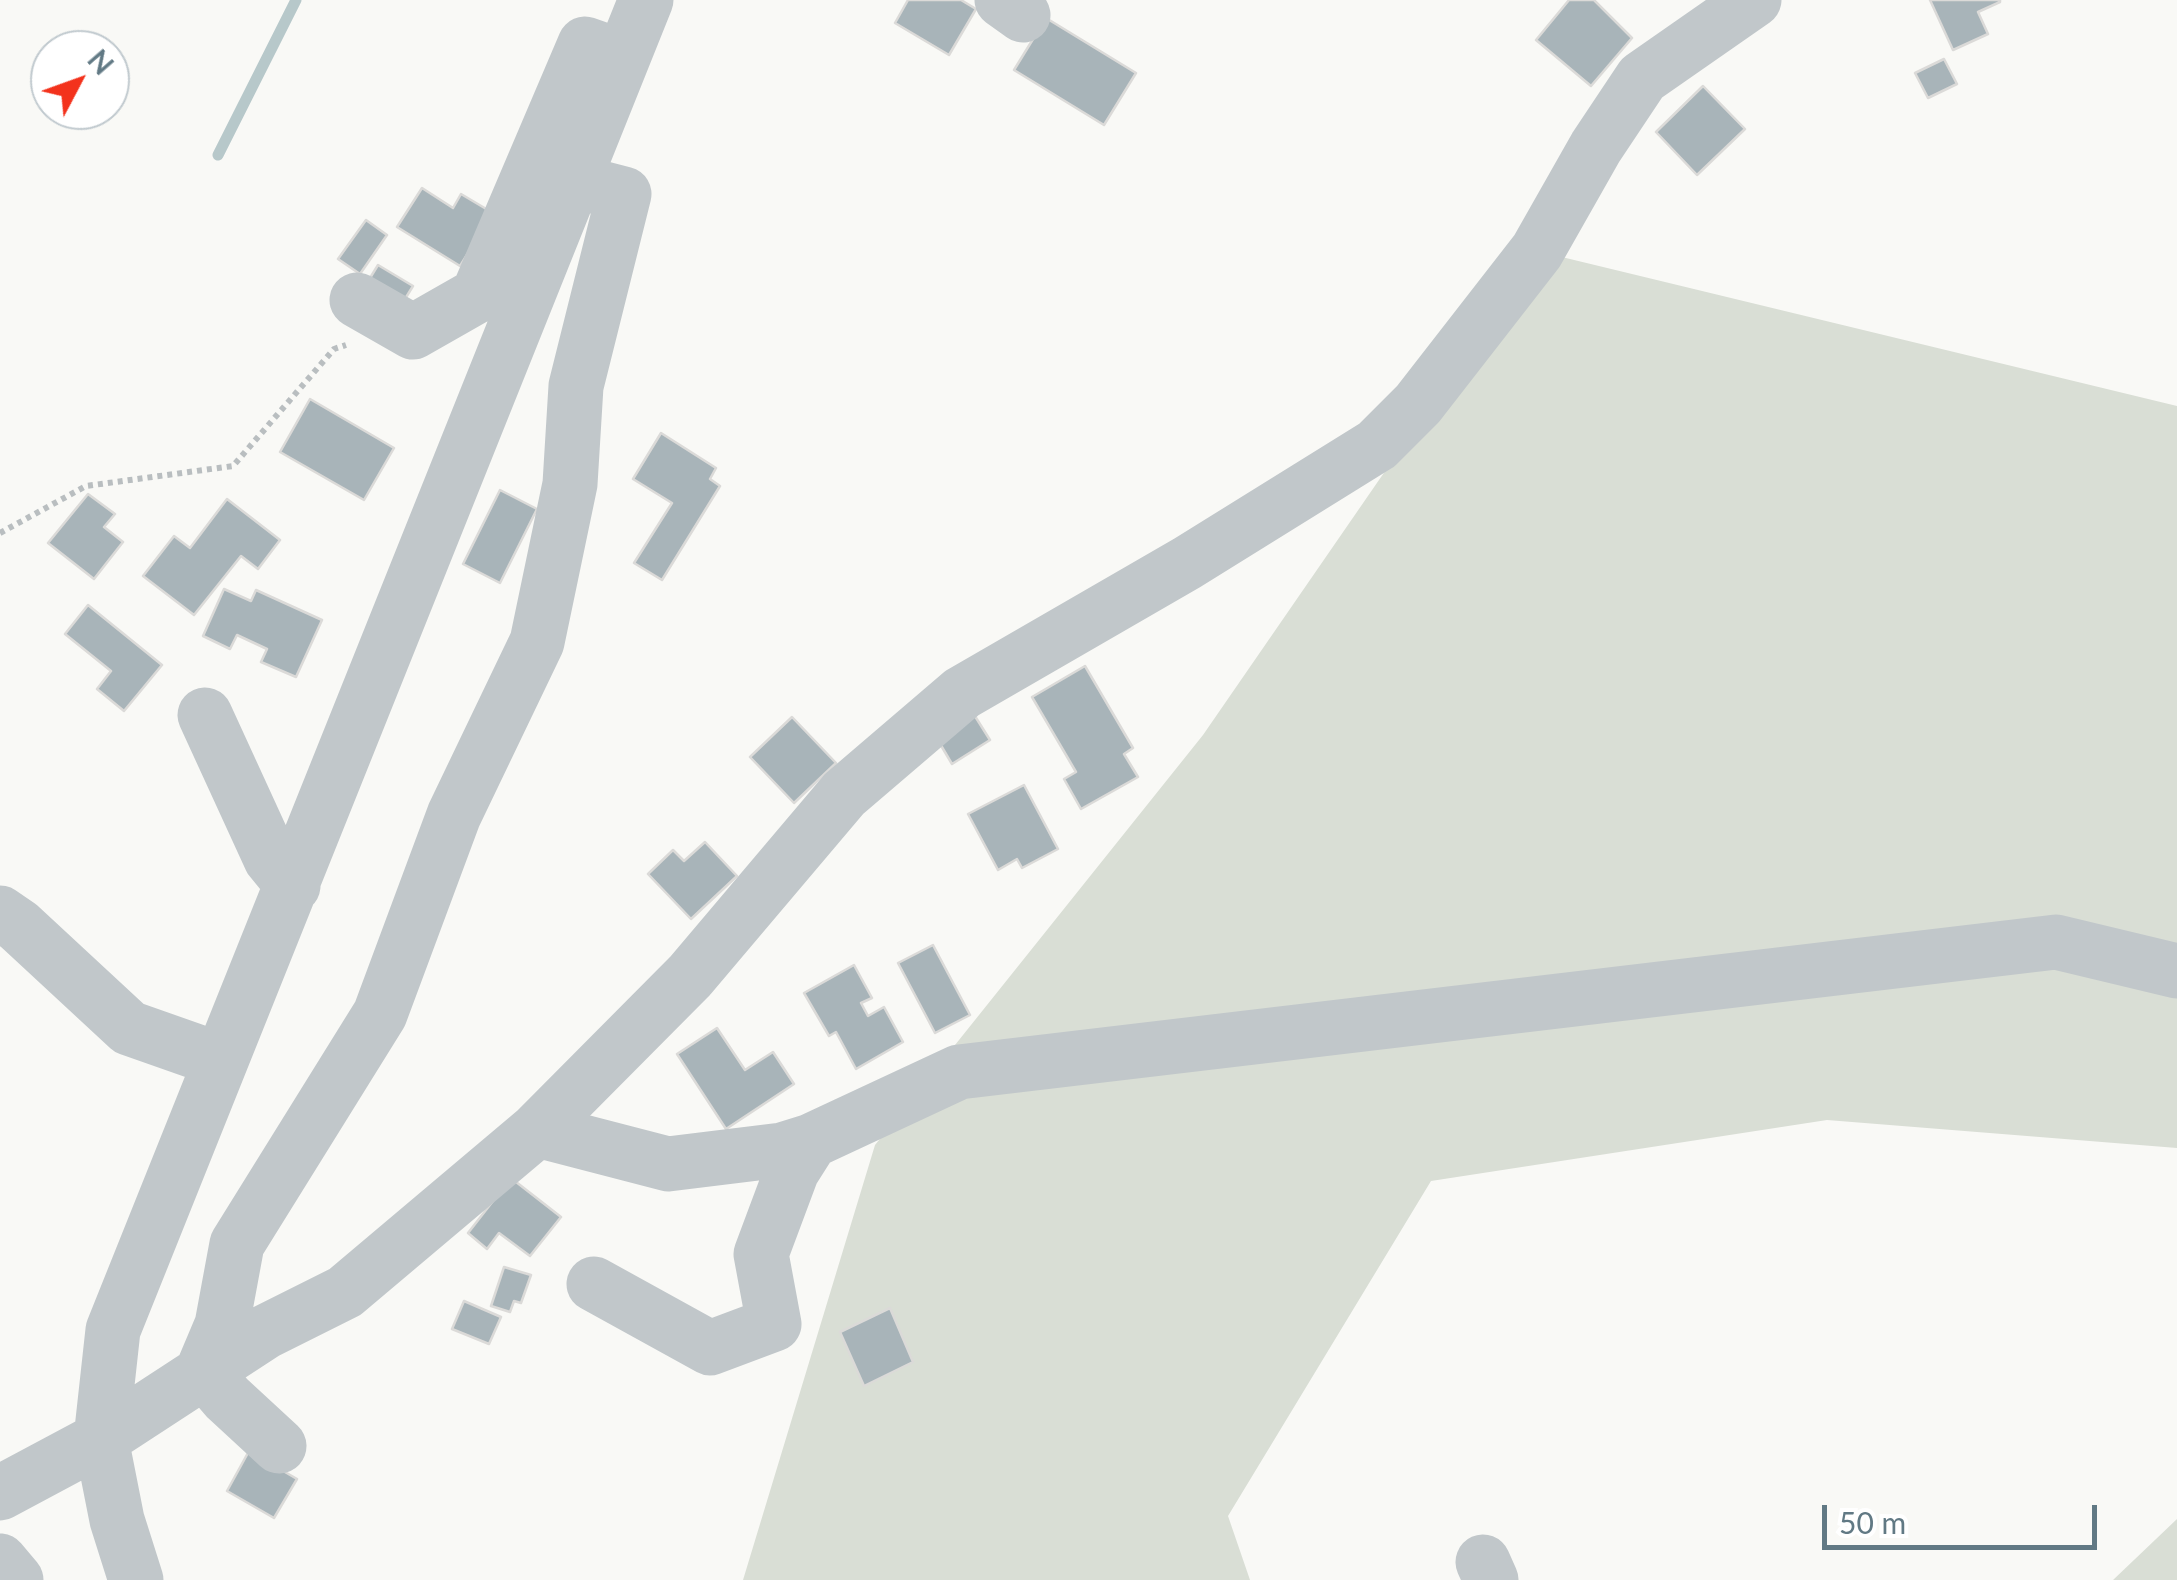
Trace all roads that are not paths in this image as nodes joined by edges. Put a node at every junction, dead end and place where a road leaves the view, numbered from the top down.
1 (646, 0) edge
2 (1754, 0) edge
3 (622, 58) junction
4 (574, 180) junction
5 (354, 321) road end
6 (205, 715) dead end
7 (293, 886) junction
8 (0, 914) edge
9 (2177, 971) edge
10 (220, 1060) junction
11 (537, 1130) junction
12 (811, 1141) junction
13 (594, 1284) dead end
14 (204, 1370) junction
15 (101, 1439) junction
16 (279, 1446) dead end
17 (0, 1493) edge
18 (0, 1562) edge
19 (16, 1580) edge
20 (136, 1580) edge

1 - 3 street
2 - 11 street
3 - 4 street
3 - 5 street
4 - 7 street
4 - 14 street
6 - 7 street
7 - 10 street
8 - 10 street
9 - 12 street
10 - 15 street
11 - 12 street
11 - 14 street
12 - 13 street
14 - 15 street
14 - 16 street
15 - 17 street
15 - 20 street
18 - 19 street

